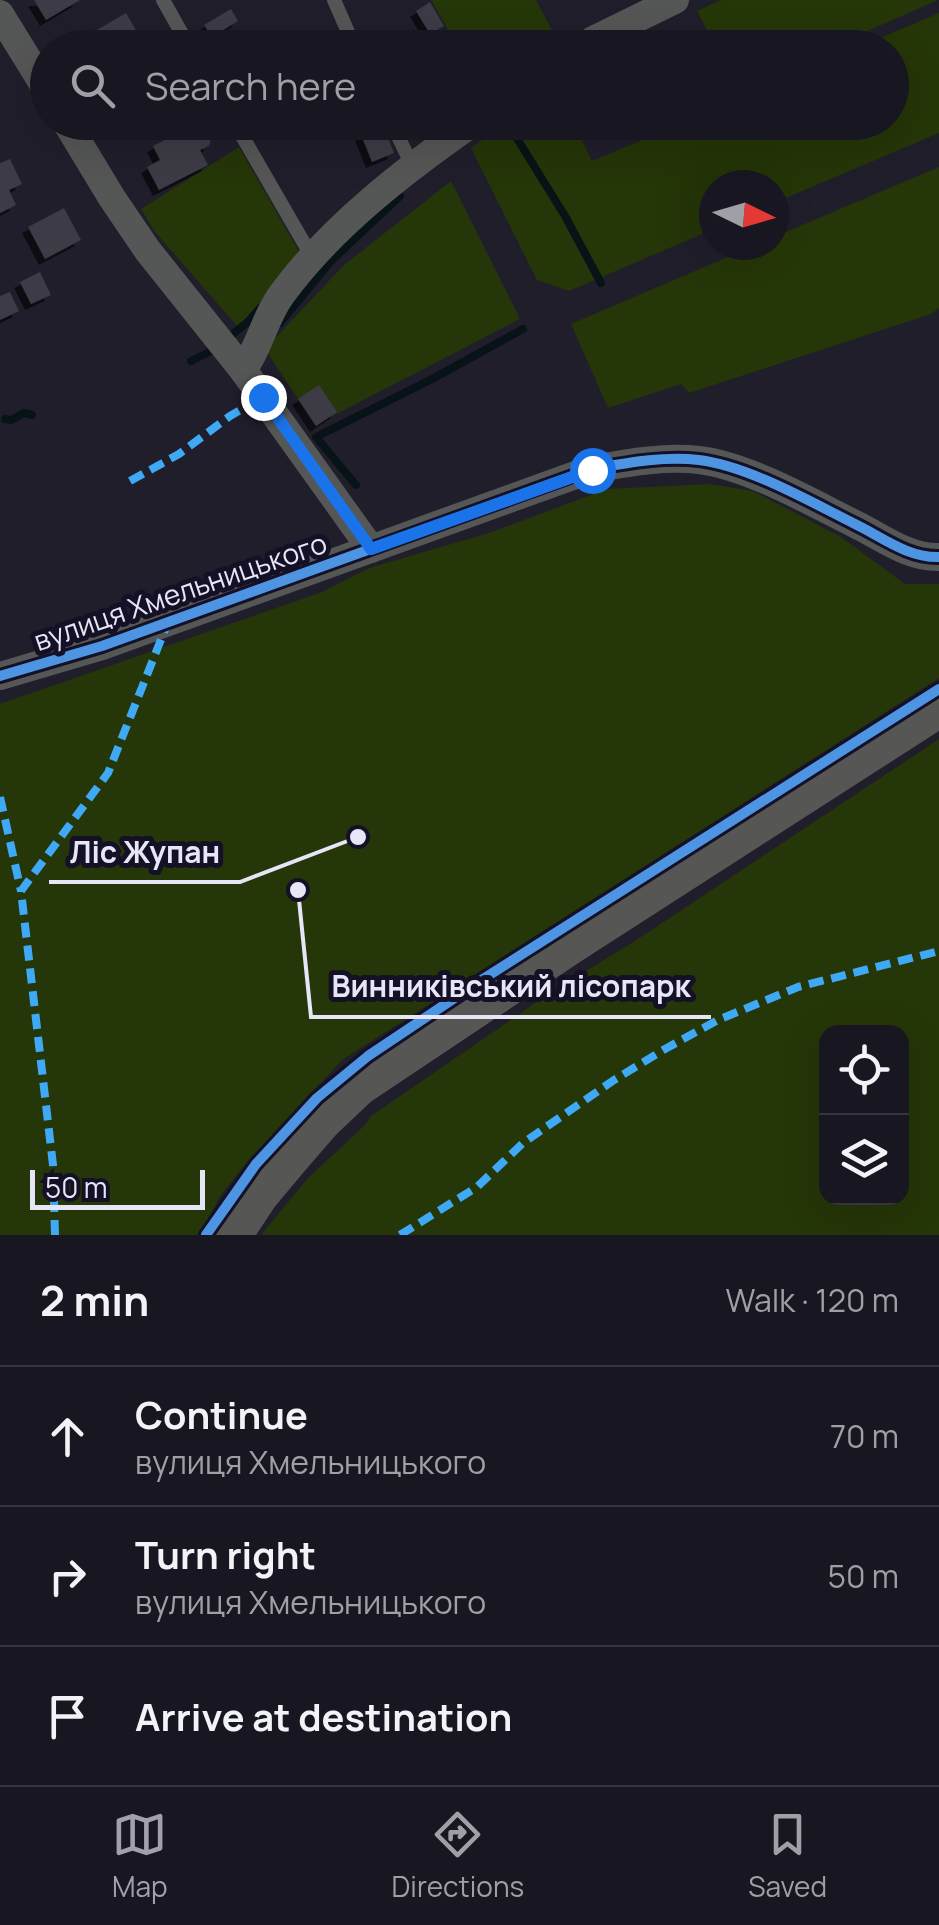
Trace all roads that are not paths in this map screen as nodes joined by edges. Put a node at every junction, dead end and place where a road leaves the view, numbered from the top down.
1 (163, 0) edge
2 (334, 0) edge
3 (675, 0) edge
4 (0, 14) edge
5 (180, 30) edge
6 (348, 30) edge
7 (613, 30) edge
8 (30, 63) edge
9 (77, 140) edge
10 (244, 140) edge
11 (400, 140) edge
12 (448, 140) edge
13 (412, 165) junction
14 (312, 256) junction
15 (244, 370) junction
16 (371, 549) junction
17 (939, 557) edge
18 (0, 676) edge
19 (939, 706) edge
20 (231, 1235) edge

1 - 5 lane
2 - 6 lane
3 - 7 street
4 - 8 street
9 - 15 street, вулиця Хмельницького
10 - 14 lane
11 - 13 lane
12 - 13 street
13 - 14 street
14 - 15 street
15 - 16 street, вулиця Хмельницького
16 - 17 street, вулиця Хмельницького
16 - 18 street, вулиця Хмельницького
19 - 20 main road

